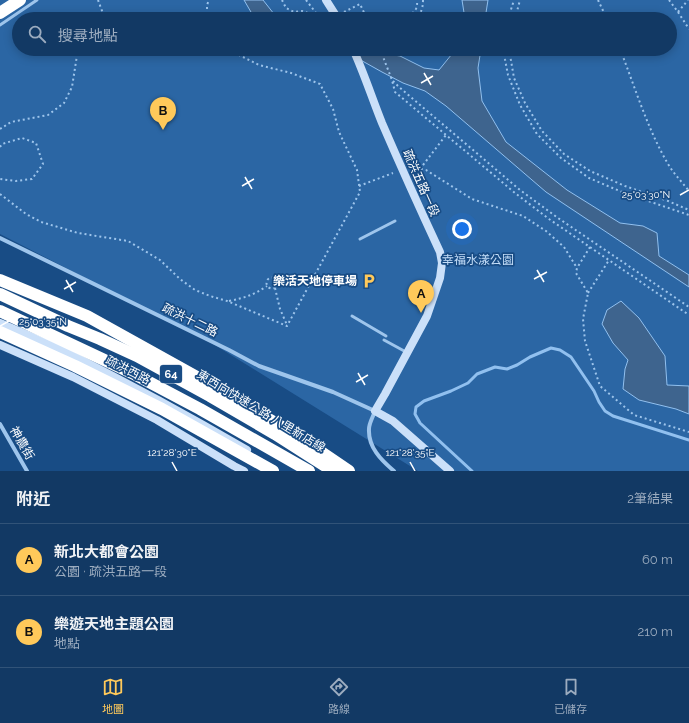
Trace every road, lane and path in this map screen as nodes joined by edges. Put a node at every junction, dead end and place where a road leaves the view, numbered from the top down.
1 (20, 0) edge
2 (37, 0) edge
3 (98, 0) edge
4 (209, 0) edge
5 (282, 0) edge
6 (306, 0) edge
7 (326, 0) edge
8 (417, 0) edge
9 (422, 0) edge
10 (514, 0) edge
11 (520, 0) edge
12 (598, 0) edge
13 (669, 0) edge
14 (688, 0) edge
15 (19, 12) edge
16 (103, 12) edge
17 (207, 12) edge
18 (294, 12) edge
19 (294, 12) edge
20 (306, 12) edge
21 (315, 12) edge
22 (337, 12) edge
23 (347, 12) edge
24 (364, 12) edge
25 (414, 12) edge
26 (420, 12) edge
27 (510, 12) edge
28 (517, 12) edge
29 (604, 12) edge
30 (678, 12) junction
31 (0, 13) edge
32 (12, 17) edge
33 (0, 25) edge
34 (689, 29) edge
35 (77, 56) edge
36 (241, 56) edge
37 (356, 56) edge
38 (383, 56) edge
39 (504, 56) edge
40 (510, 56) edge
41 (623, 56) edge
42 (392, 80) junction
43 (0, 129) edge
44 (446, 135) junction
45 (0, 147) edge
46 (409, 167) dead end
47 (420, 168) junction
48 (394, 173) dead end
49 (0, 179) edge
50 (359, 186) junction
51 (689, 191) edge
52 (0, 194) edge
53 (689, 210) edge
54 (689, 216) edge
55 (395, 220) dead end
56 (0, 238) edge
57 (360, 239) dead end
58 (590, 247) junction
59 (609, 260) junction
60 (577, 268) junction
61 (0, 280) edge
62 (267, 286) junction
63 (275, 288) junction
64 (588, 293) junction
65 (0, 294) edge
66 (228, 301) junction
67 (0, 302) edge
68 (689, 307) edge
69 (0, 312) edge
70 (689, 315) edge
71 (352, 316) dead end
72 (0, 323) edge
73 (287, 326) junction
74 (0, 332) edge
75 (386, 336) dead end
76 (384, 340) dead end
77 (0, 345) edge
78 (408, 353) junction
79 (375, 411) junction
80 (0, 424) edge
81 (2, 432) edge
82 (689, 432) edge
83 (335, 466) edge
84 (27, 471) edge
85 (244, 471) edge
86 (273, 471) edge
87 (282, 471) edge
88 (309, 471) edge
89 (349, 471) edge
90 (394, 471) edge
91 (450, 471) edge

1 - 31 highway
2 - 15 lane
3 - 16 path
4 - 17 path
5 - 19 path
6 - 21 path
7 - 22 street
8 - 25 path
9 - 26 path
10 - 27 path
11 - 28 path
12 - 29 path
13 - 30 path
14 - 30 path
18 - 20 path
23 - 24 path
30 - 34 path
32 - 33 lane
35 - 43 path
36 - 50 path
37 - 78 street, 疏洪五路一段
38 - 42 path
39 - 54 path
40 - 53 path
41 - 51 path
42 - 44 path
42 - 68 path
44 - 47 path
44 - 58 path
45 - 49 path
46 - 47 path
47 - 60 path
48 - 50 path
50 - 73 path
52 - 66 path
55 - 57 lane
56 - 79 street, 疏洪十二路
58 - 59 path
58 - 60 path
59 - 64 path
59 - 70 path
60 - 64 path
61 - 83 highway
62 - 63 path
62 - 63 path
62 - 66 path
63 - 73 path
64 - 82 path
65 - 83 highway, 東西向快速公路 八里新店線 / 64
66 - 73 path
67 - 83 highway
69 - 88 highway, 64
71 - 75 lane
72 - 87 street, 疏洪西路
74 - 86 highway
76 - 78 lane
77 - 85 street
78 - 79 street, 疏洪五路一段
79 - 90 street
79 - 91 street
80 - 81 street, 神農街
81 - 84 street, 神農街
83 - 89 highway

